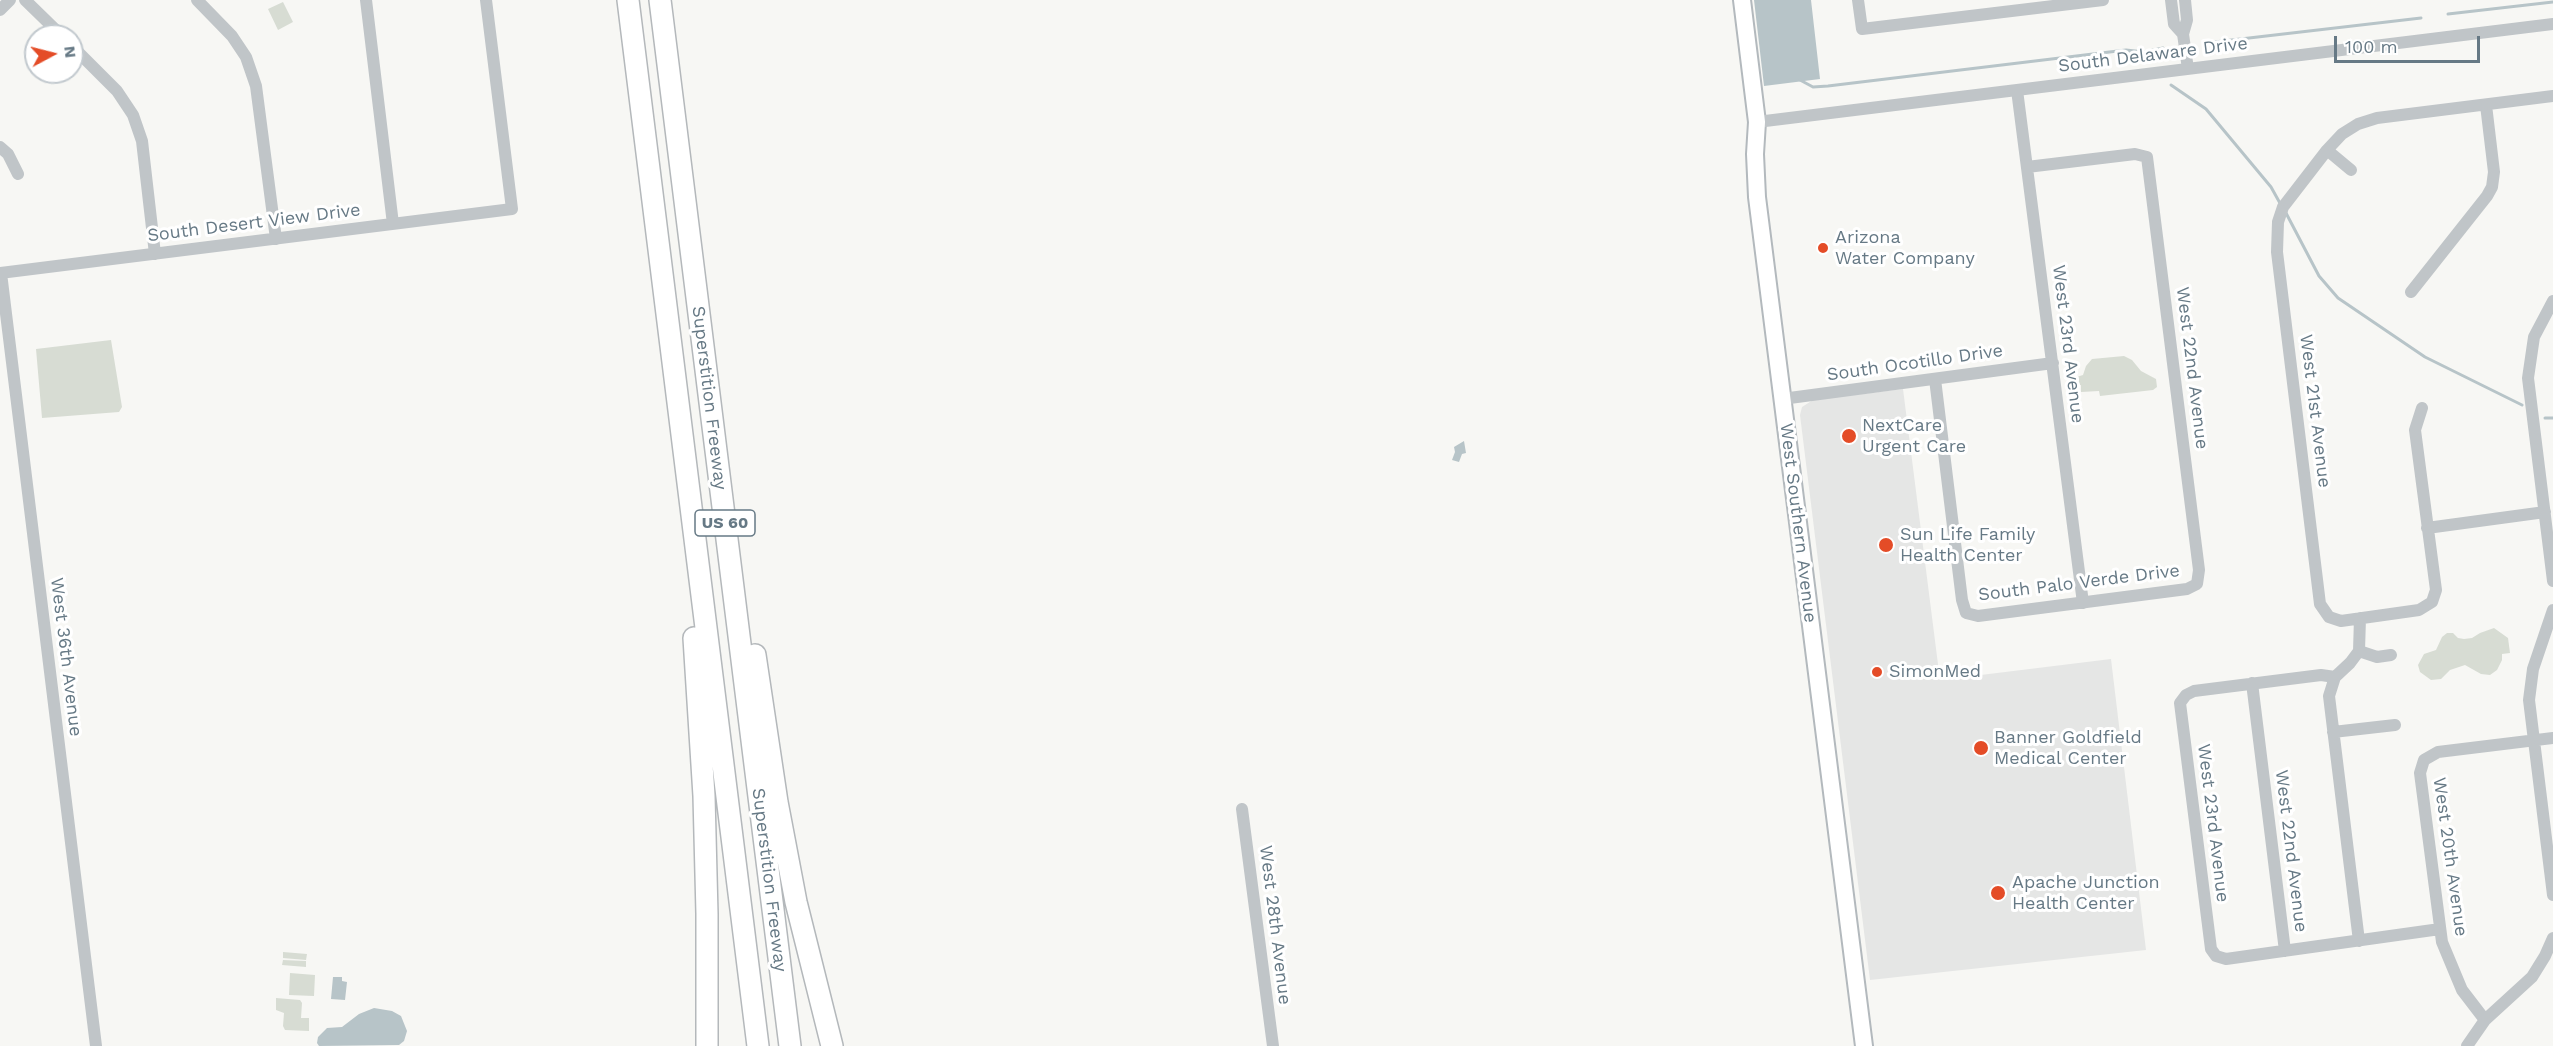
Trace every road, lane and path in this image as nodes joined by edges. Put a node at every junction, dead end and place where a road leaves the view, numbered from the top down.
1 (10, 0) edge
2 (25, 0) edge
3 (197, 0) edge
4 (366, 0) edge
5 (486, 0) edge
6 (628, 0) edge
7 (660, 0) edge
8 (1742, 0) edge
9 (1858, 0) edge
10 (2103, 0) edge
11 (2171, 0) edge
12 (2185, 0) edge
13 (2081, 1) edge
14 (0, 10) edge
15 (50, 24) edge
16 (2553, 24) edge
17 (2183, 34) junction
18 (84, 58) edge
19 (2182, 70) junction
20 (2017, 90) junction
21 (2553, 96) edge
22 (2486, 105) junction
23 (1757, 122) junction
24 (0, 147) edge
25 (2327, 150) junction
26 (2027, 167) junction
27 (2351, 170) dead end
28 (18, 174) dead end
29 (393, 224) junction
30 (276, 239) junction
31 (155, 254) junction
32 (0, 273) edge
33 (2411, 292) dead end
34 (2553, 301) edge
35 (2053, 363) junction
36 (705, 366) junction
37 (1935, 379) junction
38 (1782, 399) junction
39 (2422, 408) dead end
40 (688, 484) junction
41 (2545, 512) junction
42 (2427, 528) junction
43 (2553, 581) edge
44 (2197, 584) joint
45 (2083, 603) junction
46 (2553, 610) edge
47 (2360, 618) junction
48 (2359, 651) junction
49 (2391, 655) dead end
50 (2335, 677) junction
51 (2252, 683) junction
52 (2395, 725) dead end
53 (2333, 732) junction
54 (2553, 738) edge
55 (2533, 740) junction
56 (1242, 809) dead end
57 (2553, 895) edge
58 (2440, 929) junction
59 (2553, 938) edge
60 (2359, 941) junction
61 (2285, 951) junction
62 (2549, 958) edge
63 (2485, 1020) junction
64 (96, 1046) edge
65 (707, 1046) edge
66 (758, 1046) edge
67 (790, 1046) edge
68 (832, 1046) edge
69 (1273, 1046) edge
70 (1864, 1046) edge
71 (2467, 1046) edge

1 - 14 street
2 - 15 street
3 - 30 street
4 - 29 street
5 - 29 street, South Desert View Drive
6 - 40 highway, Superstition Freeway / US 60
7 - 36 highway, Superstition Freeway / US 60
8 - 23 main road, West Southern Avenue
9 - 13 street
10 - 13 street
11 - 17 street
12 - 17 street
16 - 19 street, South Delaware Drive
17 - 19 street
18 - 31 street
19 - 20 street, South Delaware Drive
20 - 23 street, South Delaware Drive
20 - 26 street, West 23rd Avenue
21 - 22 street
22 - 25 street
22 - 33 street
23 - 38 main road, West Southern Avenue
24 - 28 street
25 - 27 street
25 - 47 street, West 21st Avenue
26 - 35 street, West 23rd Avenue
26 - 44 street, West 22nd Avenue
29 - 30 street, South Desert View Drive
30 - 31 street, South Desert View Drive
31 - 32 street, South Desert View Drive
32 - 64 street, West 36th Avenue
34 - 41 street
35 - 37 street, South Ocotillo Drive
35 - 45 street, West 23rd Avenue
36 - 67 highway, Superstition Freeway / US 60
36 - 68 highway
37 - 38 street, South Ocotillo Drive
37 - 45 street, South Palo Verde Drive
38 - 70 main road, West Southern Avenue
39 - 42 street
40 - 65 highway
40 - 66 highway, Superstition Freeway / US 60
41 - 42 street
41 - 43 street
42 - 47 street
44 - 45 street, South Palo Verde Drive
46 - 55 street
47 - 48 street
48 - 49 street
48 - 50 street
50 - 51 street
50 - 53 street
51 - 61 street, West 22nd Avenue
51 - 61 street, West 23rd Avenue
52 - 53 street
53 - 60 street
54 - 55 street
55 - 57 street
55 - 58 street, West 20th Avenue
56 - 69 street, West 28th Avenue
58 - 60 street
58 - 63 street, West 20th Avenue
59 - 62 street
60 - 61 street
62 - 63 street
63 - 71 street

